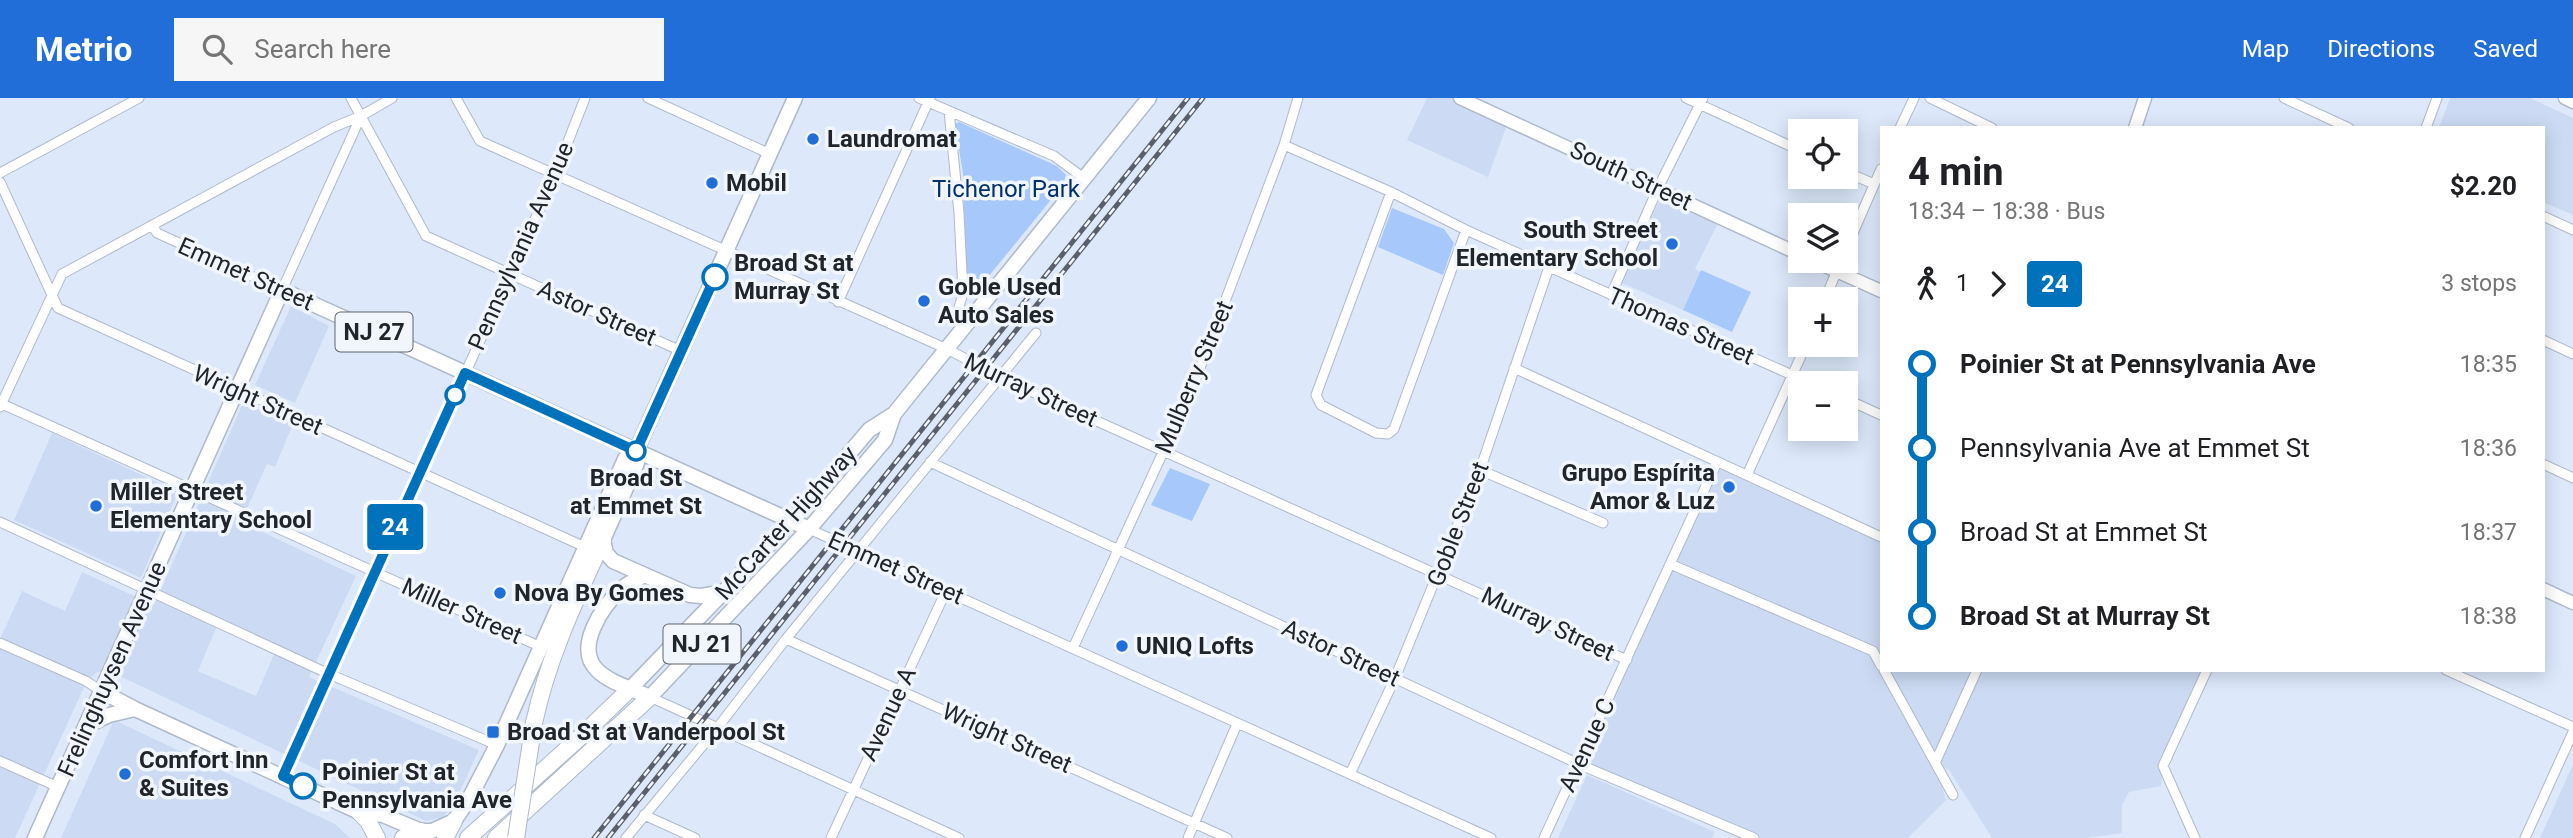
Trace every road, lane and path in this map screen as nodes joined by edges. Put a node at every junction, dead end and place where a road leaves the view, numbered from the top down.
1 (139, 98) edge
2 (351, 98) edge
3 (392, 98) edge
4 (456, 98) edge
5 (585, 98) edge
6 (648, 98) edge
7 (795, 98) edge
8 (1149, 98) edge
9 (1298, 98) edge
10 (1460, 98) edge
11 (1686, 98) edge
12 (1914, 98) edge
13 (1930, 98) edge
14 (2145, 98) edge
15 (2284, 98) edge
16 (2437, 98) edge
17 (2565, 98) edge
18 (926, 99) edge
19 (1702, 101) edge
20 (2573, 102) edge
21 (949, 111) junction
22 (361, 116) junction
23 (1901, 126) edge
24 (1988, 126) edge
25 (2136, 126) edge
26 (2345, 126) edge
27 (2427, 126) edge
28 (1788, 144) edge
29 (1284, 145) junction
30 (769, 154) junction
31 (1880, 171) edge
32 (0, 173) edge
33 (555, 174) junction
34 (1858, 177) edge
35 (1085, 179) junction
36 (0, 182) edge
37 (1874, 184) junction
38 (1658, 188) junction
39 (1391, 192) junction
40 (2545, 217) edge
41 (1858, 221) edge
42 (152, 225) junction
43 (1466, 230) junction
44 (2573, 230) edge
45 (1788, 249) edge
46 (726, 252) junction
47 (1549, 267) junction
48 (509, 273) junction
49 (1851, 273) edge
50 (282, 290) junction
51 (1880, 290) edge
52 (52, 295) junction
53 (1611, 295) junction
54 (838, 302) junction
55 (965, 325) junction
56 (1036, 333) dead end
57 (2545, 341) edge
58 (947, 349) junction
59 (681, 351) junction
60 (2573, 354) edge
61 (1514, 369) junction
62 (465, 373) junction
63 (1788, 373) edge
64 (1000, 378) junction
65 (1788, 389) edge
66 (238, 391) junction
67 (1, 404) edge
68 (1858, 404) edge
69 (894, 414) junction
70 (1880, 415) edge
71 (636, 451) junction
72 (1164, 451) junction
73 (930, 462) junction
74 (1717, 462) junction
75 (2545, 465) edge
76 (1480, 470) junction
77 (420, 472) junction
78 (1747, 475) junction
79 (2573, 478) edge
80 (193, 490) junction
81 (792, 521) junction
82 (0, 523) edge
83 (1603, 523) dead end
84 (809, 529) junction
85 (1880, 537) edge
86 (603, 540) junction
87 (585, 547) junction
88 (1119, 549) junction
89 (858, 551) junction
90 (1671, 564) junction
91 (375, 573) junction
92 (1439, 574) junction
93 (645, 575) junction
94 (2545, 590) edge
95 (147, 591) junction
96 (946, 591) junction
97 (726, 592) junction
98 (2573, 603) edge
99 (786, 639) junction
100 (0, 643) edge
101 (541, 647) junction
102 (1073, 649) junction
103 (1627, 660) junction
104 (1880, 664) edge
105 (1884, 672) edge
106 (1976, 672) edge
107 (2206, 672) edge
108 (2450, 672) edge
109 (329, 674) junction
110 (1395, 678) junction
111 (631, 688) junction
112 (900, 690) junction
113 (101, 691) junction
114 (650, 697) junction
115 (135, 709) junction
116 (1237, 723) junction
117 (86, 726) junction
118 (718, 727) junction
119 (2573, 729) edge
120 (497, 745) junction
121 (0, 761) edge
122 (1935, 763) junction
123 (1579, 764) junction
124 (1350, 774) junction
125 (283, 776) junction
126 (58, 787) junction
127 (854, 789) junction
128 (1953, 795) dead end
129 (359, 812) junction
130 (644, 815) junction
131 (454, 821) junction
132 (1195, 823) junction
133 (421, 831) junction
134 (505, 836) edge
135 (35, 838) edge
136 (377, 838) edge
137 (403, 838) edge
138 (445, 838) edge
139 (468, 838) edge
140 (626, 838) edge
141 (695, 838) edge
142 (831, 838) edge
143 (959, 838) edge
144 (1188, 838) edge
145 (1227, 838) edge
146 (1491, 838) edge
147 (1544, 838) edge
148 (1754, 838) edge
149 (2195, 838) edge
150 (2525, 838) edge

1 - 32 street
2 - 22 street, Astor Street
3 - 22 street
4 - 33 street, Murray Street
5 - 33 street, Pennsylvania Avenue
6 - 30 street
7 - 30 main road
8 - 35 main road, McCarter Highway / NJ 21
9 - 29 street, Mulberry Street
10 - 38 main road, South Street
11 - 19 street
12 - 23 street
13 - 24 street
14 - 25 main road
15 - 26 street
16 - 27 street
17 - 20 main road
18 - 21 street
18 - 54 street
19 - 28 street
19 - 38 street
21 - 35 street
21 - 55 street
22 - 42 street
22 - 48 street, Astor Street
22 - 50 street, Frelinghuysen Avenue
29 - 39 street, Thomas Street
29 - 72 street, Mulberry Street
30 - 46 main road
31 - 37 street
33 - 46 street, Murray Street
33 - 48 street, Pennsylvania Avenue
34 - 37 street
35 - 55 main road, McCarter Highway / NJ 21
36 - 52 street, Wright Street
37 - 41 street
38 - 45 main road, South Street
38 - 53 street
39 - 43 street, Thomas Street
39 - 43 street
40 - 44 street
42 - 50 street, Emmet Street
42 - 52 street
43 - 47 street, Thomas Street
46 - 54 street, Murray Street
46 - 59 main road
47 - 53 street, Thomas Street
47 - 61 street, Goble Street
48 - 59 street, Astor Street
48 - 62 street, Pennsylvania Avenue
49 - 51 main road
50 - 62 main road, Emmet Street / NJ 27
50 - 66 main road, Frelinghuysen Avenue
52 - 66 street, Wright Street
52 - 67 street
53 - 63 street, Thomas Street
54 - 58 street, Murray Street
55 - 58 main road, McCarter Highway / NJ 21
56 - 64 street
57 - 60 street
58 - 64 street, Murray Street
58 - 69 main road, McCarter Highway / NJ 21
59 - 71 main road
61 - 74 street
61 - 76 street, Goble Street
62 - 71 main road, Emmet Street / NJ 27
62 - 77 street, Pennsylvania Avenue
64 - 72 street, Murray Street
64 - 73 street
65 - 78 street
66 - 77 street, Wright Street
66 - 80 main road, Frelinghuysen Avenue
67 - 80 street, Miller Street
68 - 70 street
69 - 81 main road, McCarter Highway / NJ 21
69 - 84 main road, McCarter Highway / NJ 21
71 - 81 main road, Emmet Street / NJ 27
71 - 86 main road
71 - 87 main road
72 - 88 street, Mulberry Street
72 - 92 street, Murray Street
73 - 88 street, Astor Street
73 - 89 street
74 - 78 street
74 - 90 street, Avenue C
75 - 79 street
76 - 83 street
76 - 92 street, Goble Street
77 - 87 street, Wright Street
77 - 91 street, Pennsylvania Avenue
78 - 85 street
80 - 91 street, Miller Street
80 - 95 main road, Frelinghuysen Avenue
81 - 84 main road, Emmet Street / NJ 27
81 - 97 main road, McCarter Highway / NJ 21
82 - 95 street
84 - 89 street, Emmet Street
84 - 114 main road, McCarter Highway / NJ 21
86 - 93 main road
86 - 134 highway, bridge
87 - 101 main road
88 - 102 street, Mulberry Street
88 - 110 street, Astor Street
89 - 96 street, Emmet Street
89 - 99 street
90 - 103 street, Avenue C
90 - 104 street
91 - 101 street, Miller Street
91 - 109 street, Pennsylvania Avenue
92 - 103 street, Murray Street
92 - 110 street, Goble Street
93 - 97 main road
93 - 111 main road
94 - 98 main road
95 - 109 street
95 - 113 main road, Frelinghuysen Avenue
96 - 102 street, Emmet Street
96 - 112 street, Avenue A
97 - 111 main road, McCarter Highway / NJ 21
99 - 112 street, Wright Street
99 - 118 street
100 - 113 street
101 - 120 main road
102 - 116 street, Emmet Street
103 - 123 street, Avenue C
105 - 122 street
106 - 122 street
107 - 149 street
108 - 119 street
109 - 120 street
109 - 125 street, Pennsylvania Avenue
110 - 123 street, Astor Street
110 - 124 street, Goble Street
111 - 114 main road
111 - 139 highway, McCarter Highway / NJ 21
112 - 127 street, Avenue A
112 - 132 street, Wright Street
113 - 115 main road
113 - 117 main road, Frelinghuysen Avenue
114 - 118 street
114 - 134 highway, McCarter Highway / NJ 21
115 - 117 main road
115 - 125 main road
116 - 124 street, Emmet Street
116 - 132 street
117 - 126 main road, Frelinghuysen Avenue
118 - 127 street
118 - 130 street
119 - 150 street
120 - 131 main road
121 - 126 street
122 - 128 street
123 - 147 street, Avenue C
123 - 148 street, Astor Street
124 - 146 street, Emmet Street
125 - 129 main road
126 - 135 main road, Frelinghuysen Avenue
127 - 142 street, Avenue A
127 - 143 street
129 - 133 main road
129 - 136 highway
130 - 140 street
130 - 141 street
131 - 133 main road
131 - 138 highway
132 - 144 street
132 - 145 street, Wright Street
133 - 137 highway

